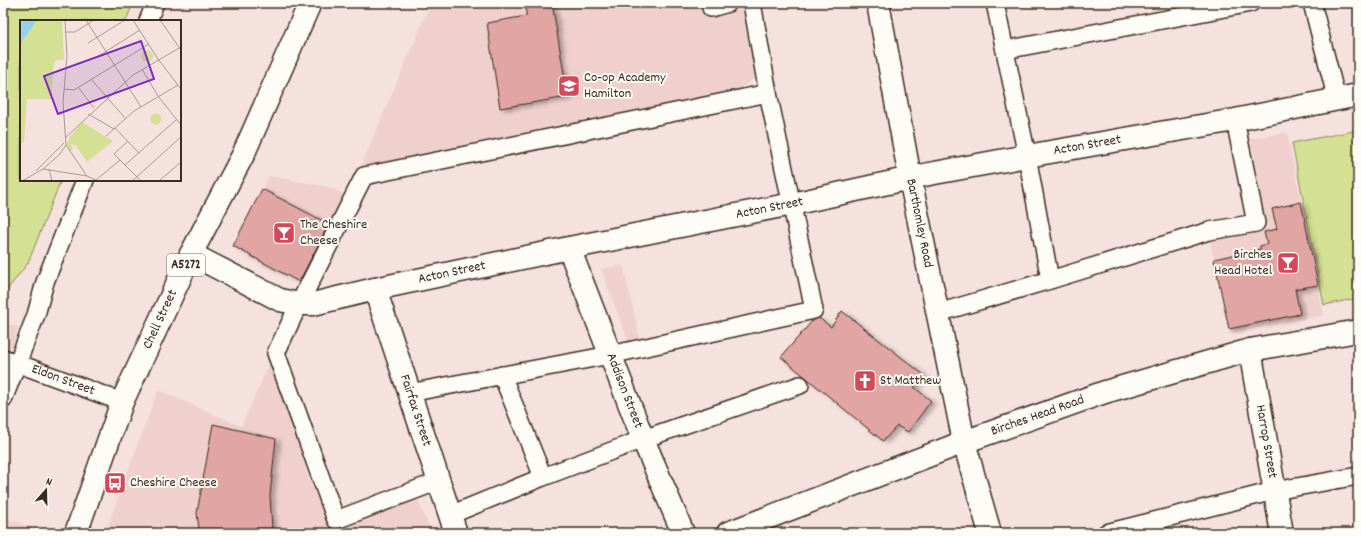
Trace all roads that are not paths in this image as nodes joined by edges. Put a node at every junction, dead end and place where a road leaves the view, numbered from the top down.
1 (155, 3) edge
2 (310, 3) edge
3 (728, 3) edge
4 (752, 3) edge
5 (878, 3) edge
6 (995, 3) edge
7 (1251, 3) edge
8 (1312, 3) edge
9 (711, 8) dead end
10 (148, 20) edge
11 (1005, 50) junction
12 (768, 93) junction
13 (1358, 95) edge
14 (1337, 100) junction
15 (1235, 120) junction
16 (1027, 156) junction
17 (910, 178) junction
18 (85, 181) edge
19 (792, 204) junction
20 (569, 248) junction
21 (191, 254) junction
22 (1050, 280) junction
23 (375, 288) junction
24 (299, 304) junction
25 (938, 313) junction
26 (1358, 331) edge
27 (1250, 350) junction
28 (610, 355) junction
29 (10, 361) edge
30 (502, 375) junction
31 (800, 385) dead end
32 (409, 393) junction
33 (3, 400) edge
34 (122, 402) junction
35 (643, 439) junction
36 (964, 442) junction
37 (1358, 476) edge
38 (543, 477) junction
39 (439, 481) junction
40 (1274, 491) junction
41 (453, 524) edge
42 (1140, 529) edge
43 (76, 533) edge
44 (683, 533) edge
45 (728, 533) edge
46 (990, 533) edge
47 (1106, 533) edge
48 (1282, 533) edge

1 - 10 lane
2 - 21 street, Chell Street / A5272
3 - 9 lane
4 - 12 lane
5 - 17 street, Barthomley Road
6 - 11 lane
7 - 11 lane
8 - 14 lane
11 - 16 lane
12 - 19 lane
12 - 24 lane
13 - 14 street, Acton Street
14 - 15 street, Acton Street
15 - 16 street, Acton Street
15 - 22 lane
16 - 17 street, Acton Street
16 - 22 lane
17 - 19 street, Acton Street
17 - 25 street, Barthomley Road
18 - 29 lane
19 - 20 street, Acton Street
19 - 28 lane
20 - 23 street, Acton Street
20 - 28 street, Addison Street
21 - 24 street, Acton Street
21 - 34 street, Chell Street / A5272
22 - 25 lane
23 - 24 street, Acton Street
23 - 32 street, Fairfax Street
24 - 39 lane
25 - 36 street, Barthomley Road
26 - 27 street, Birches Head Road
27 - 36 street, Birches Head Road
27 - 40 street, Harrop Street
28 - 30 lane
28 - 35 street, Addison Street
29 - 33 lane
29 - 34 lane, Eldon Street
30 - 32 lane
30 - 38 lane
31 - 35 lane
32 - 39 street, Fairfax Street
34 - 43 street, Chell Street / A5272
35 - 38 lane
35 - 44 street, Addison Street
36 - 45 street, Birches Head Road
36 - 46 street, Barthomley Road
37 - 40 lane
38 - 41 lane
39 - 41 street, Fairfax Street
40 - 42 lane
40 - 48 street, Harrop Street
42 - 47 lane

